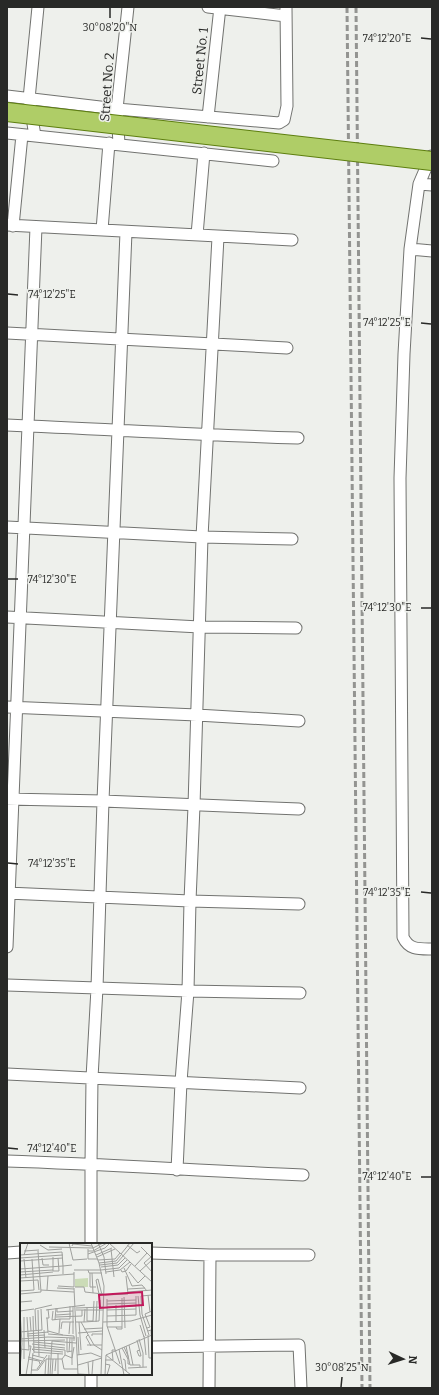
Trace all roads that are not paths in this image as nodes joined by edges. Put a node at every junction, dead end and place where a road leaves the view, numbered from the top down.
1 (38, 7) edge
2 (128, 7) edge
3 (216, 7) edge
4 (286, 11) edge
5 (7, 96) edge
6 (29, 99) junction
7 (117, 109) junction
8 (7, 112) edge
9 (208, 117) junction
10 (7, 133) edge
11 (22, 135) junction
12 (35, 136) junction
13 (114, 144) junction
14 (204, 153) junction
15 (432, 154) edge
16 (273, 161) dead end
17 (432, 161) edge
18 (419, 184) junction
19 (432, 185) edge
20 (10, 226) edge
21 (36, 227) junction
22 (102, 230) junction
23 (126, 232) junction
24 (197, 235) junction
25 (218, 236) junction
26 (292, 240) dead end
27 (410, 249) junction
28 (432, 251) edge
29 (7, 333) edge
30 (32, 334) junction
31 (122, 339) junction
32 (213, 344) junction
33 (287, 348) dead end
34 (7, 425) edge
35 (28, 426) junction
36 (118, 430) junction
37 (208, 435) junction
38 (298, 438) dead end
39 (7, 527) edge
40 (24, 527) junction
41 (115, 532) junction
42 (202, 537) junction
43 (292, 539) dead end
44 (7, 617) edge
45 (20, 618) junction
46 (111, 621) junction
47 (200, 627) junction
48 (296, 628) dead end
49 (12, 707) edge
50 (107, 712) junction
51 (197, 715) junction
52 (298, 721) dead end
53 (10, 799) edge
54 (103, 801) junction
55 (194, 806) junction
56 (299, 809) dead end
57 (8, 893) edge
58 (100, 897) junction
59 (190, 901) junction
60 (299, 904) dead end
61 (7, 947) edge
62 (432, 949) edge
63 (7, 985) edge
64 (97, 988) junction
65 (188, 991) junction
66 (300, 993) dead end
67 (7, 1074) edge
68 (92, 1078) junction
69 (181, 1082) junction
70 (300, 1088) dead end
71 (7, 1161) edge
72 (91, 1164) junction
73 (177, 1170) junction
74 (303, 1175) dead end
75 (91, 1243) edge
76 (20, 1252) edge
77 (7, 1253) edge
78 (152, 1253) edge
79 (210, 1255) junction
80 (309, 1255) dead end
81 (7, 1347) edge
82 (152, 1347) edge
83 (209, 1347) junction
84 (20, 1348) edge
85 (91, 1375) edge
86 (90, 1388) edge
87 (209, 1388) edge
88 (302, 1388) edge

1 - 6 street
2 - 7 street, Street No. 2
3 - 4 street
3 - 9 street, Street No. 1
4 - 9 street
5 - 6 street
6 - 7 street
6 - 12 street
7 - 9 street
7 - 13 street, Street No. 2
8 - 17 main road, bridge
10 - 11 street
11 - 12 street
11 - 20 street
12 - 13 street
13 - 14 street
13 - 22 street, Street No. 2
14 - 16 street
14 - 24 street
15 - 18 street
18 - 19 street
18 - 27 street
20 - 21 street
21 - 22 street
21 - 30 street
22 - 23 street
23 - 24 street
23 - 31 street
24 - 25 street
25 - 26 street
25 - 32 street
27 - 28 street
27 - 62 street
29 - 30 street
30 - 31 street
30 - 35 street
31 - 32 street
31 - 36 street
32 - 33 street
32 - 37 street
34 - 35 street
35 - 36 street
35 - 40 street
36 - 37 street
36 - 41 street
37 - 38 street
37 - 42 street
39 - 40 street
40 - 41 street
40 - 45 street
41 - 42 street
41 - 46 street
42 - 43 street
42 - 47 street
44 - 45 street
45 - 46 street
45 - 49 street
46 - 47 street
46 - 50 street
47 - 48 street
47 - 51 street
49 - 50 street
49 - 53 street
50 - 51 street
50 - 54 street
51 - 52 street
51 - 55 street
53 - 54 street
53 - 57 street
54 - 55 street
54 - 58 street
55 - 56 street
55 - 59 street
57 - 58 street
57 - 61 street
58 - 59 street
58 - 64 street
59 - 60 street
59 - 65 street
63 - 64 street
64 - 65 street
64 - 68 street
65 - 66 street
65 - 69 street
67 - 68 street
68 - 69 street
68 - 72 street
69 - 70 street
69 - 73 street
71 - 72 street
72 - 73 street
72 - 75 street
73 - 74 street
76 - 77 street
78 - 79 street
79 - 80 street
79 - 83 street
81 - 84 street
82 - 83 street
83 - 87 street
83 - 88 street
85 - 86 street

